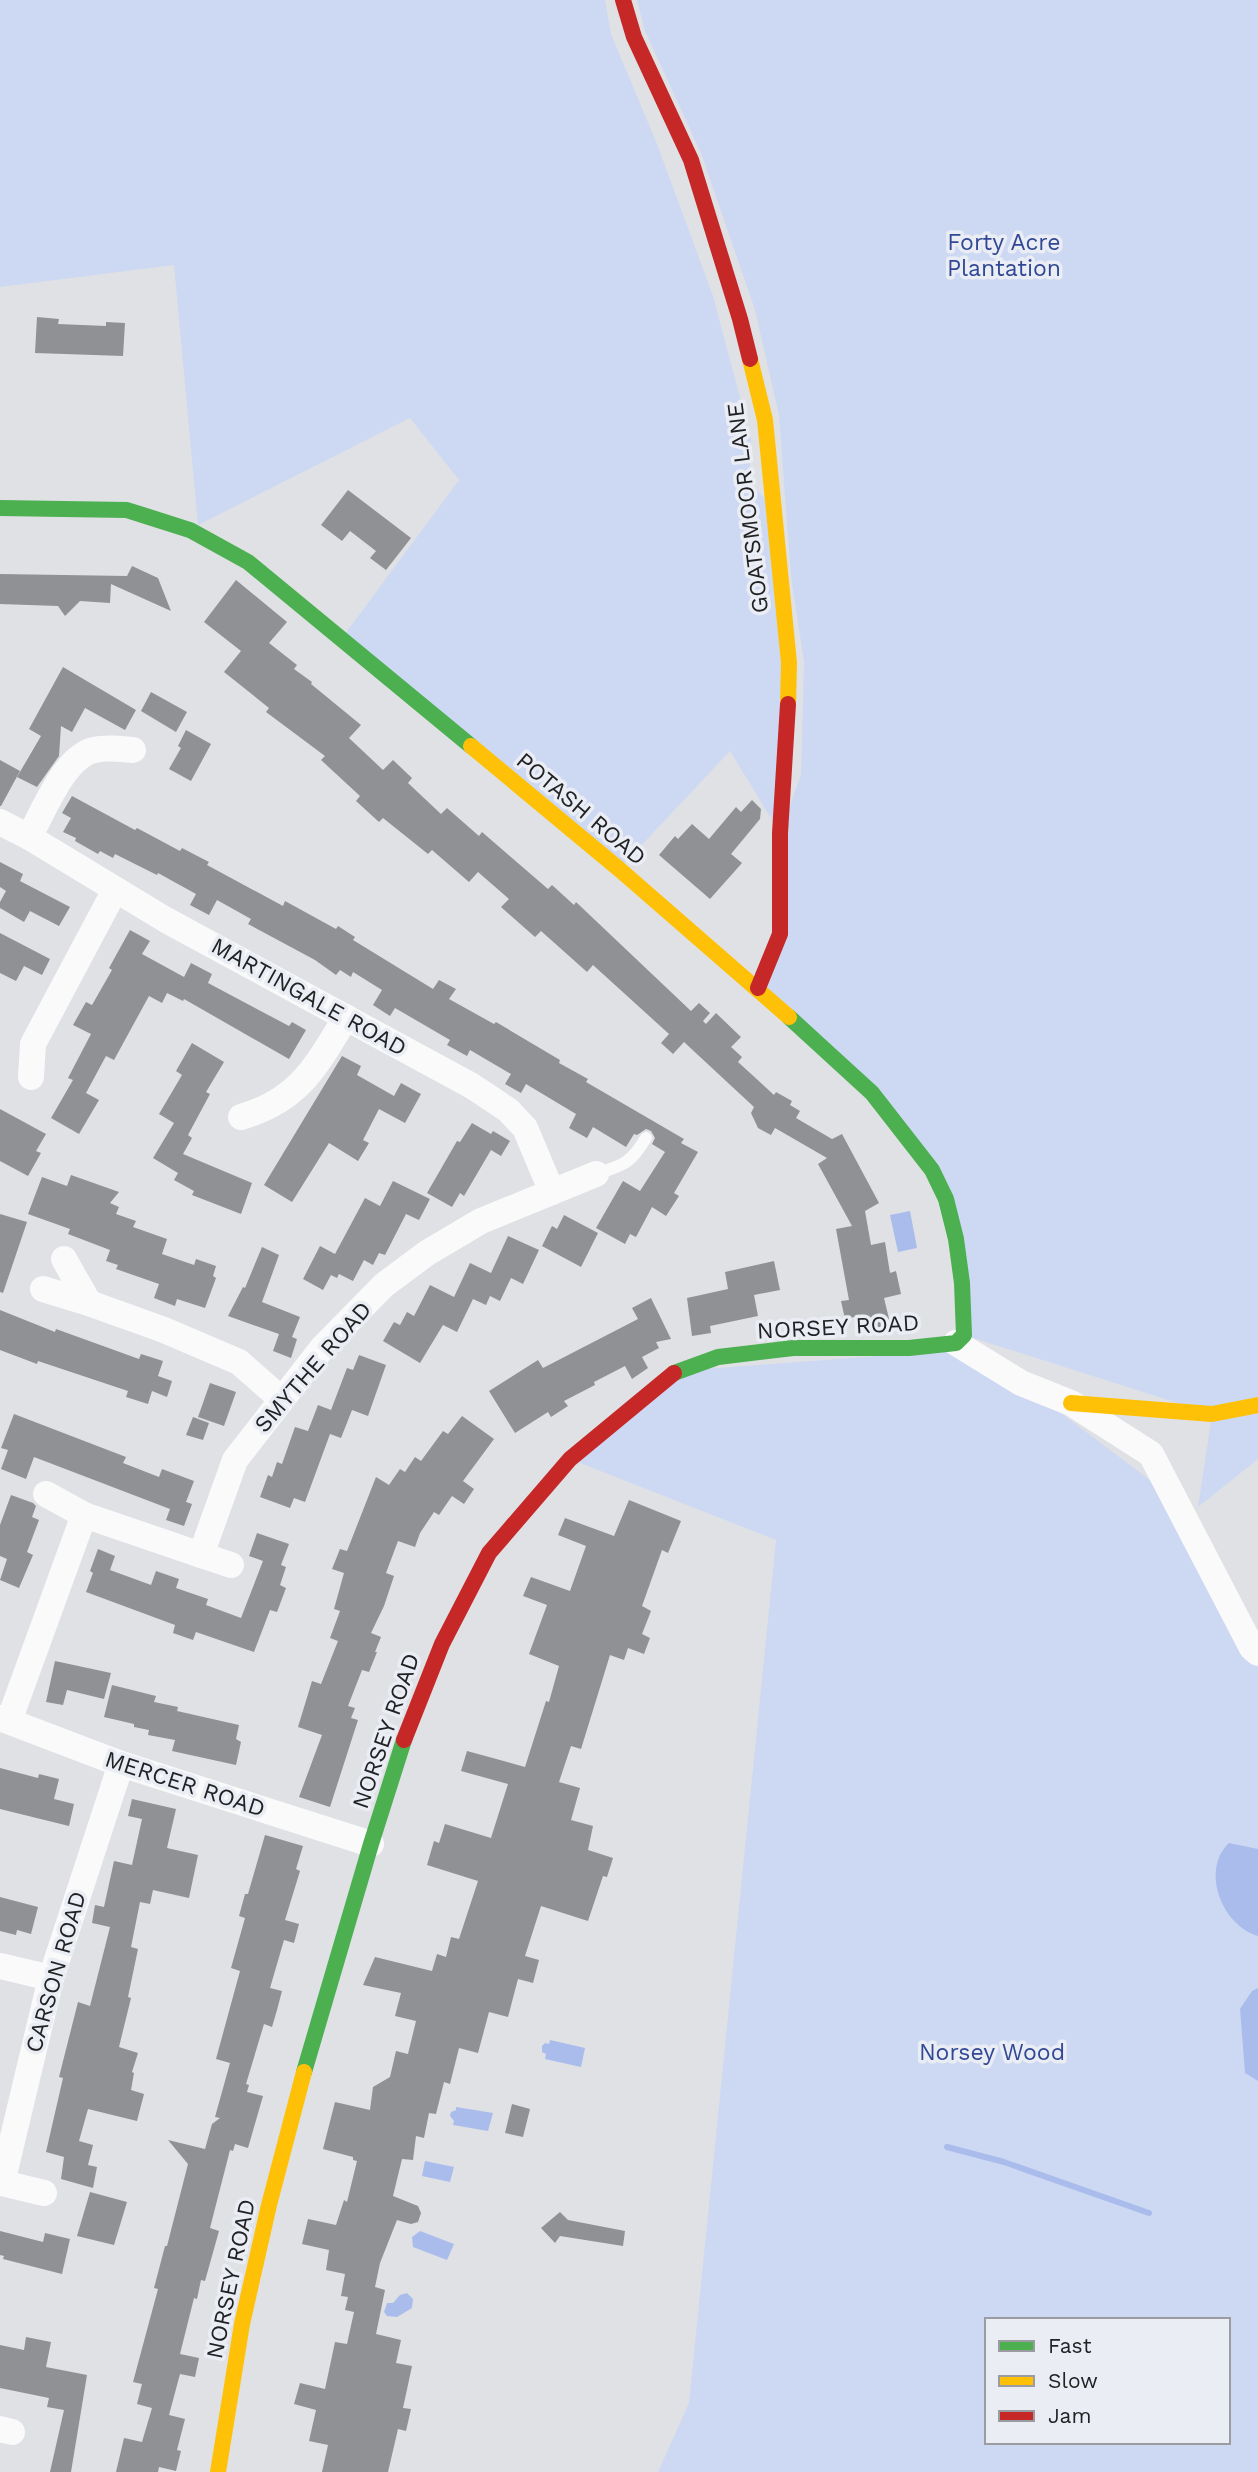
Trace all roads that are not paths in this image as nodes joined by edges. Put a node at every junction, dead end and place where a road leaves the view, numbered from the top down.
1 (623, 0) edge
2 (0, 508) edge
3 (133, 750) dead end
4 (0, 822) edge
5 (29, 837) junction
6 (115, 890) junction
7 (758, 988) junction
8 (346, 1017) junction
9 (31, 1077) dead end
10 (241, 1117) dead end
11 (646, 1138) dead end
12 (596, 1174) joint
13 (552, 1192) junction
14 (64, 1259) dead end
15 (43, 1289) dead end
16 (89, 1303) junction
17 (960, 1339) junction
18 (281, 1399) junction
19 (1071, 1403) junction
20 (1258, 1405) edge
21 (46, 1494) dead end
22 (85, 1515) junction
23 (201, 1555) junction
24 (231, 1565) dead end
25 (1258, 1653) edge
26 (5, 1720) edge
27 (121, 1764) junction
28 (371, 1844) junction
29 (0, 1966) edge
30 (51, 1978) junction
31 (1, 2182) edge
32 (44, 2193) dead end
33 (218, 2472) edge

1 - 7 street, GOATSMOOR LANE
2 - 7 street, POTASH ROAD
3 - 5 street
4 - 5 street, MARTINGALE ROAD
5 - 6 street, MARTINGALE ROAD
6 - 8 street, MARTINGALE ROAD
6 - 9 street
7 - 17 street, POTASH ROAD
8 - 10 street
8 - 13 street, MARTINGALE ROAD
11 - 12 lane
12 - 13 street, SMYTHE ROAD
13 - 18 street, SMYTHE ROAD
14 - 16 street
15 - 16 street
16 - 18 street
17 - 19 street
17 - 28 street, NORSEY ROAD
18 - 23 street, SMYTHE ROAD
19 - 20 street
19 - 25 street
21 - 22 street
22 - 23 street
22 - 26 street
23 - 24 street
26 - 27 street, MERCER ROAD
27 - 28 street, MERCER ROAD
27 - 30 street, CARSON ROAD
28 - 33 street, NORSEY ROAD
29 - 30 street
30 - 31 street, CARSON ROAD
31 - 32 street, CARSON ROAD

